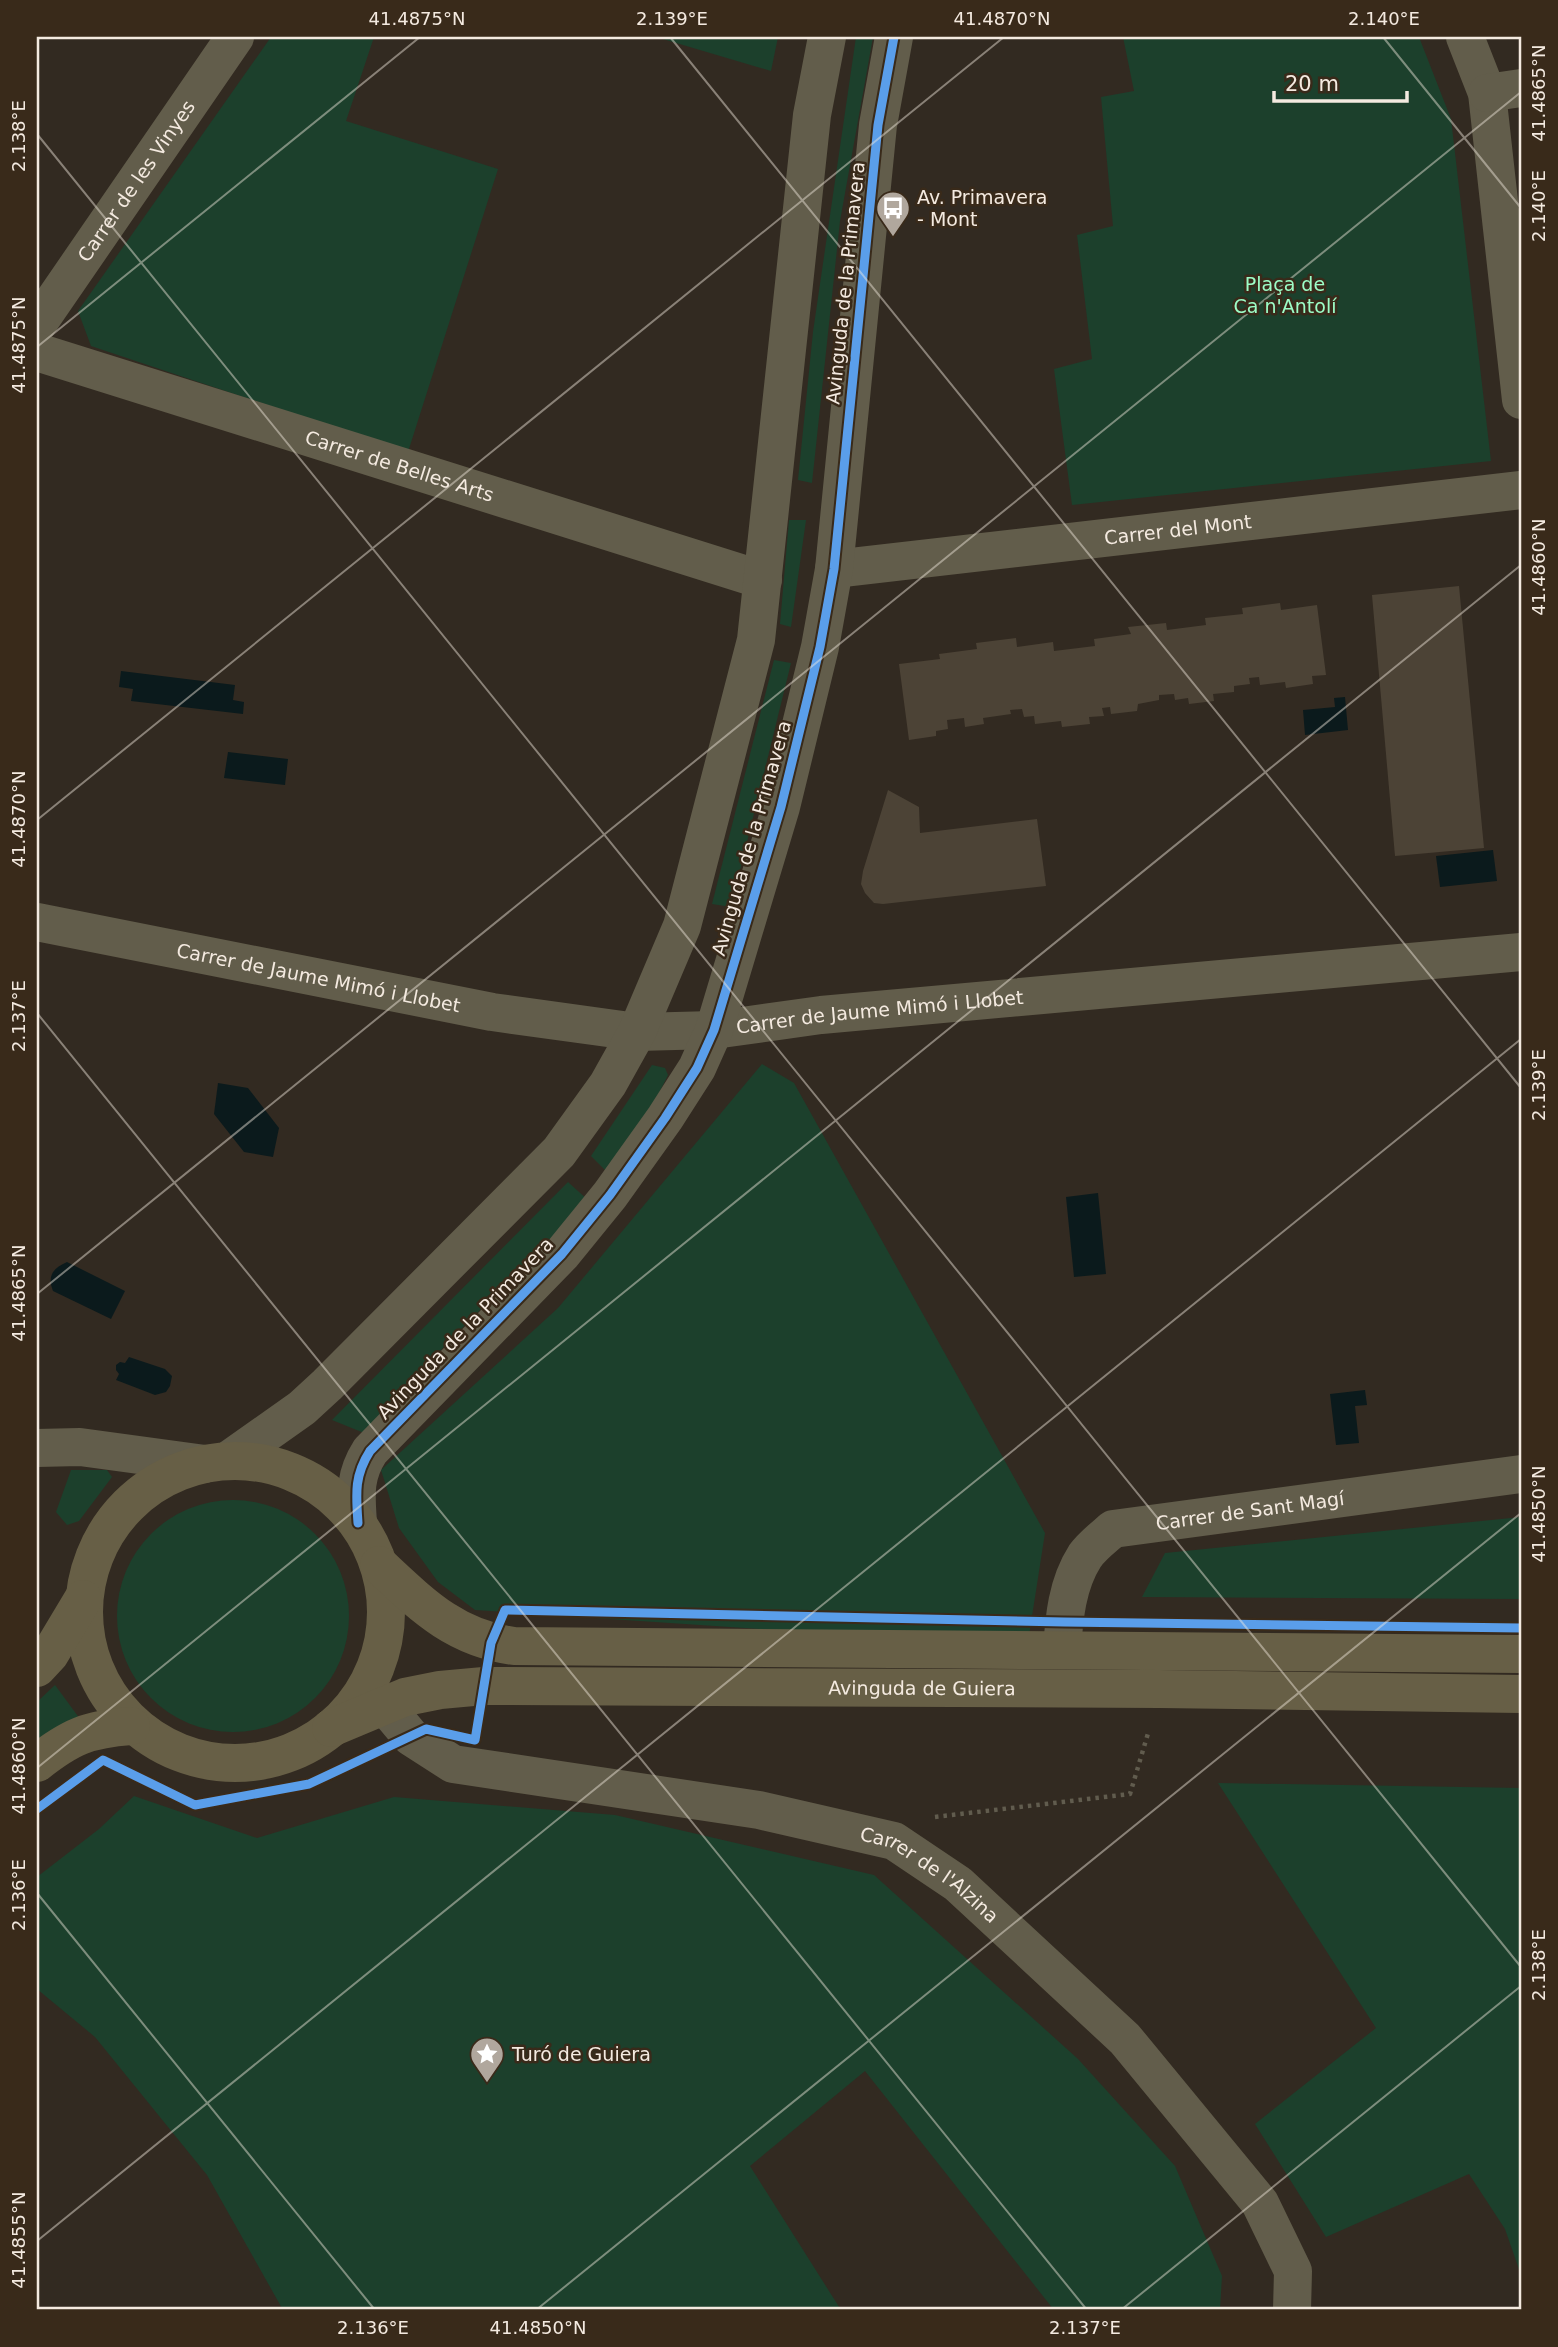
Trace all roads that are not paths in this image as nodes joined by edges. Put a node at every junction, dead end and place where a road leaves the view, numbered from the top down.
1 (235, 37) edge
2 (827, 37) edge
3 (894, 37) edge
4 (1465, 37) edge
5 (1504, 91) edge
6 (37, 326) edge
7 (37, 352) edge
8 (1521, 400) edge
9 (1521, 490) edge
10 (834, 569) junction
11 (763, 580) junction
12 (37, 922) edge
13 (1521, 953) edge
14 (714, 1030) junction
15 (637, 1032) junction
16 (37, 1448) edge
17 (216, 1462) junction
18 (1521, 1474) edge
19 (358, 1523) junction
20 (379, 1565) junction
21 (84, 1597) junction
22 (1062, 1650) junction
23 (1521, 1654) edge
24 (37, 1668) edge
25 (1521, 1694) edge
26 (386, 1707) junction
27 (131, 1726) junction
28 (331, 1728) junction
29 (37, 1763) edge
30 (1292, 2310) edge

1 - 6 street, Carrer de les Vinyes
2 - 11 street
3 - 10 street, Avinguda de la Primavera
4 - 5 street
5 - 8 street
7 - 11 street, Carrer de Belles Arts
9 - 10 street, Carrer del Mont
10 - 14 street, Avinguda de la Primavera
11 - 15 street
12 - 15 street, Carrer de Jaume Mimó i Llobet
13 - 14 street, Carrer de Jaume Mimó i Llobet
14 - 15 street, Carrer de Jaume Mimó i Llobet
14 - 19 street, Avinguda de la Primavera
15 - 17 street
16 - 17 street
17 - 19 main road
17 - 21 main road
18 - 22 street, Carrer de Sant Magí
19 - 20 main road
20 - 22 main road, Avinguda de Guiera
20 - 28 main road
21 - 24 main road
21 - 27 main road
22 - 23 main road, Avinguda de Guiera
25 - 26 main road, Avinguda de Guiera
26 - 28 main road, Avinguda de Guiera
26 - 30 street, Carrer de l'Alzina
27 - 28 main road
27 - 29 main road

